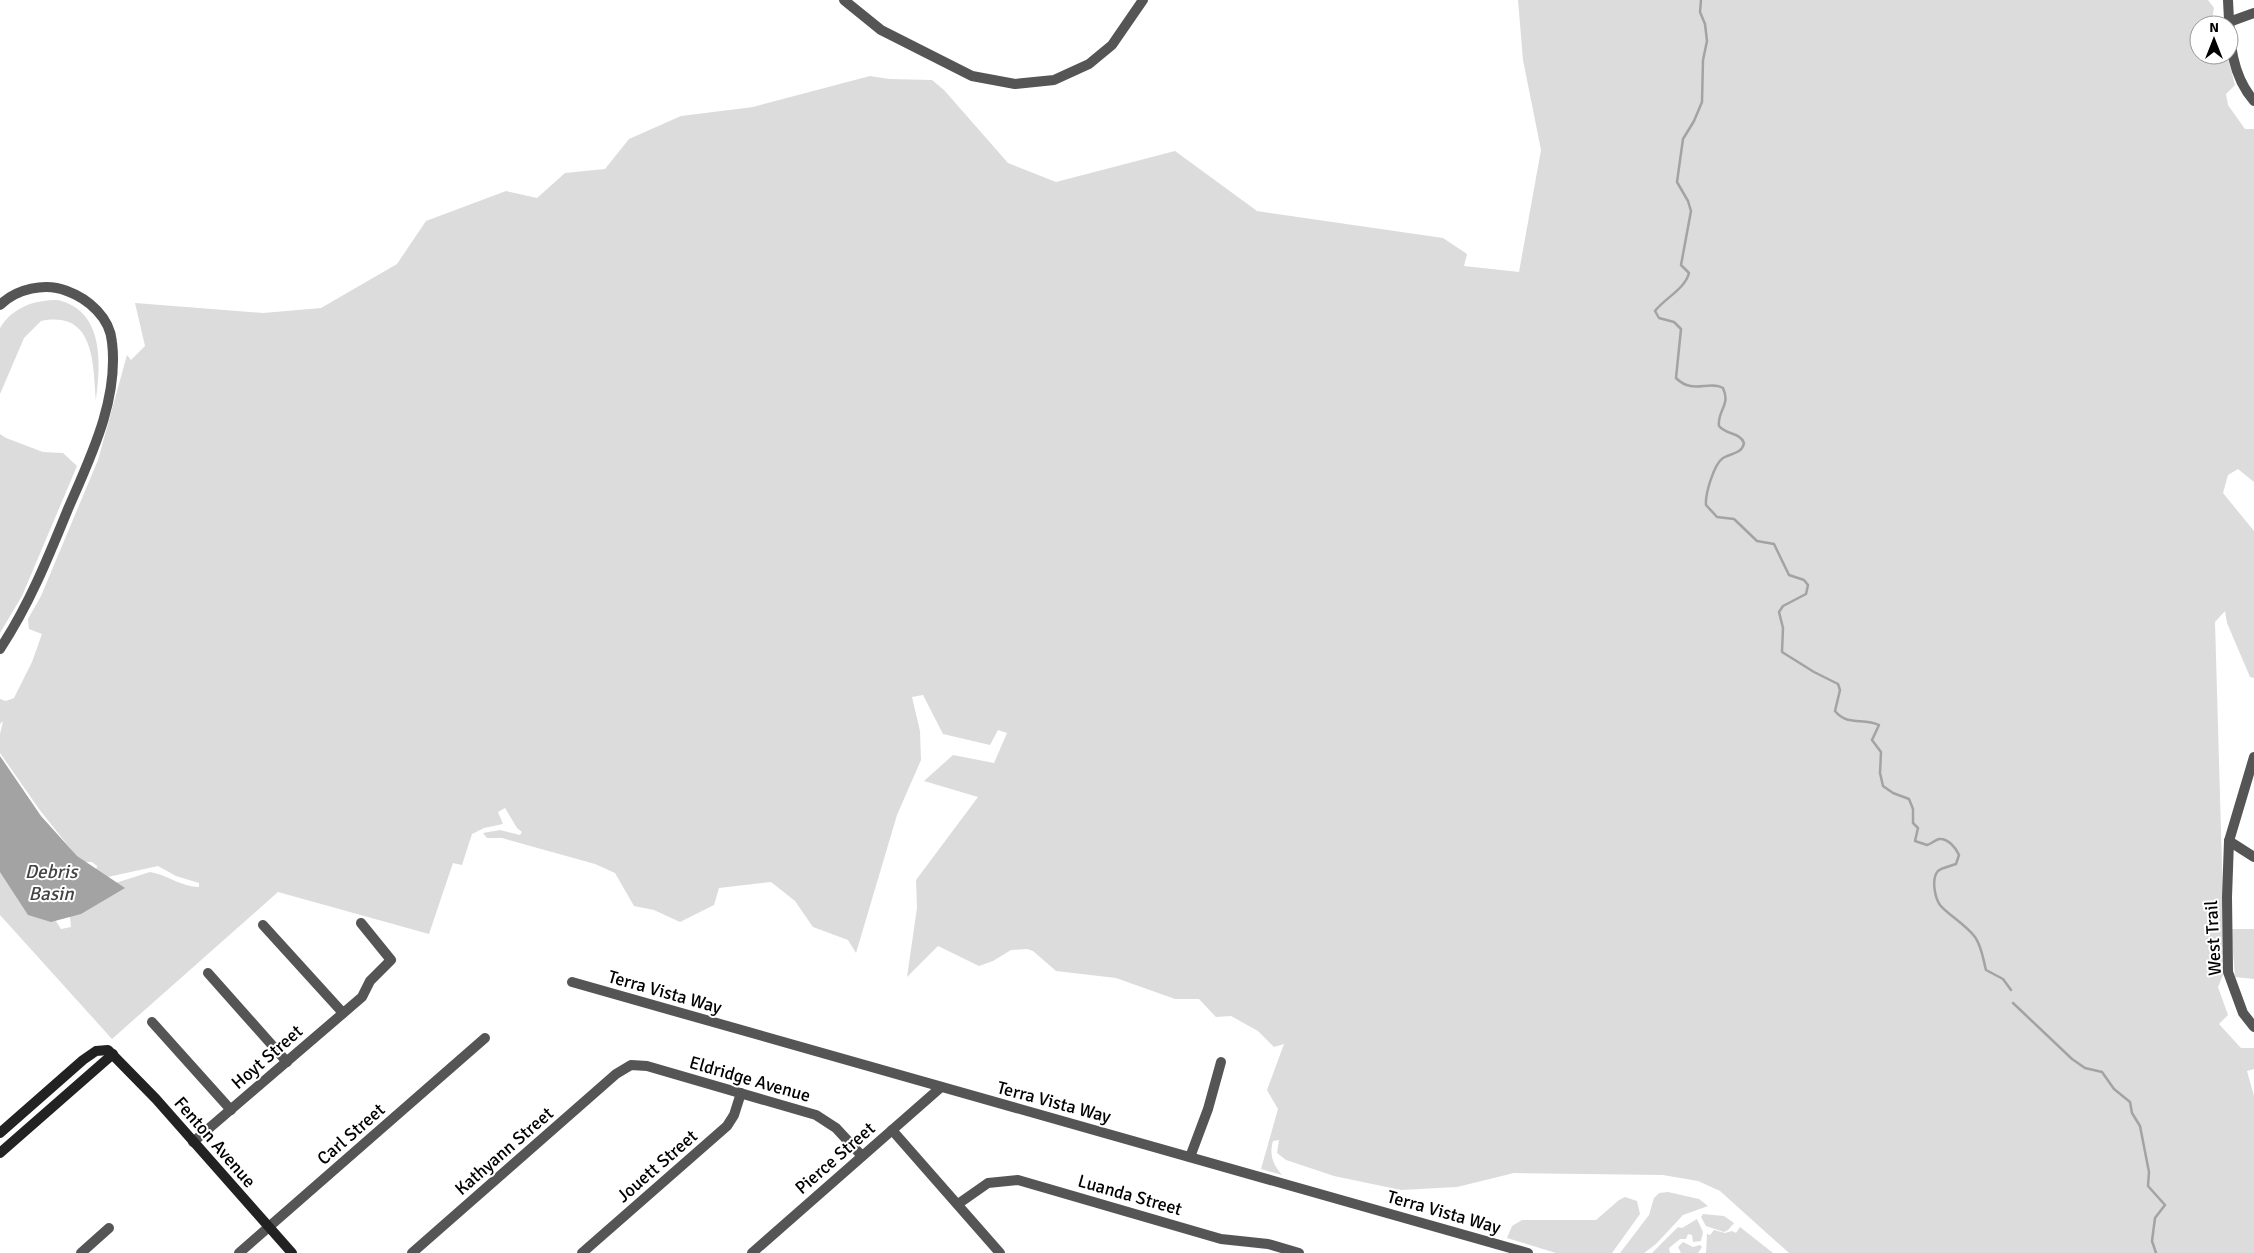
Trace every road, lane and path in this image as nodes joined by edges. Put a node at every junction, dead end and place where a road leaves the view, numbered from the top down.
1 (844, 0) edge
2 (1143, 0) edge
3 (2228, 0) edge
4 (2254, 13) edge
5 (2229, 15) edge
6 (2239, 18) edge
7 (2235, 65) edge
8 (2254, 101) edge
9 (0, 305) edge
10 (0, 649) edge
11 (2254, 757) edge
12 (2229, 841) junction
13 (2254, 857) edge
14 (361, 923) dead end
15 (264, 925) dead end
16 (208, 973) dead end
17 (572, 982) dead end
18 (343, 1013) junction
19 (152, 1022) dead end
20 (2254, 1027) edge
21 (485, 1038) dead end
22 (113, 1054) junction
23 (287, 1062) junction
24 (1221, 1062) dead end
25 (616, 1074) joint
26 (940, 1088) junction
27 (741, 1094) junction
28 (231, 1110) junction
29 (15, 1120) junction
30 (892, 1130) junction
31 (24, 1132) junction
32 (0, 1133) edge
33 (193, 1142) junction
34 (0, 1153) edge
35 (862, 1156) junction
36 (1190, 1157) junction
37 (958, 1204) junction
38 (269, 1227) junction
39 (109, 1228) dead end
40 (81, 1253) edge
41 (239, 1253) edge
42 (292, 1253) edge
43 (412, 1253) edge
44 (582, 1253) edge
45 (752, 1253) edge
46 (1000, 1253) edge
47 (1298, 1253) edge
48 (1528, 1253) edge

1 - 2 street
3 - 5 street
4 - 6 street
7 - 8 street
9 - 10 street
11 - 12 street, West Trail
12 - 13 street
12 - 20 street, West Trail
14 - 18 street, Hoyt Street
15 - 18 street
16 - 23 street
17 - 26 street, Terra Vista Way
18 - 23 street, Hoyt Street
19 - 28 street
21 - 38 street, Carl Street
22 - 29 street
22 - 31 street
22 - 33 street, Fenton Avenue
23 - 28 street, Hoyt Street
24 - 36 street
25 - 27 street, Eldridge Avenue
25 - 43 street, Kathyann Street
26 - 30 street, Pierce Street
26 - 36 street, Terra Vista Way
27 - 35 street, Eldridge Avenue
27 - 44 street, Jouett Street
28 - 33 street, Hoyt Street
29 - 31 street
29 - 32 street
30 - 35 street, Pierce Street
30 - 37 street
31 - 34 street
33 - 38 street, Fenton Avenue
35 - 45 street, Pierce Street
36 - 48 street, Terra Vista Way
37 - 46 street
37 - 47 street, Luanda Street
38 - 41 street, Carl Street
38 - 42 street, Fenton Avenue
39 - 40 street

